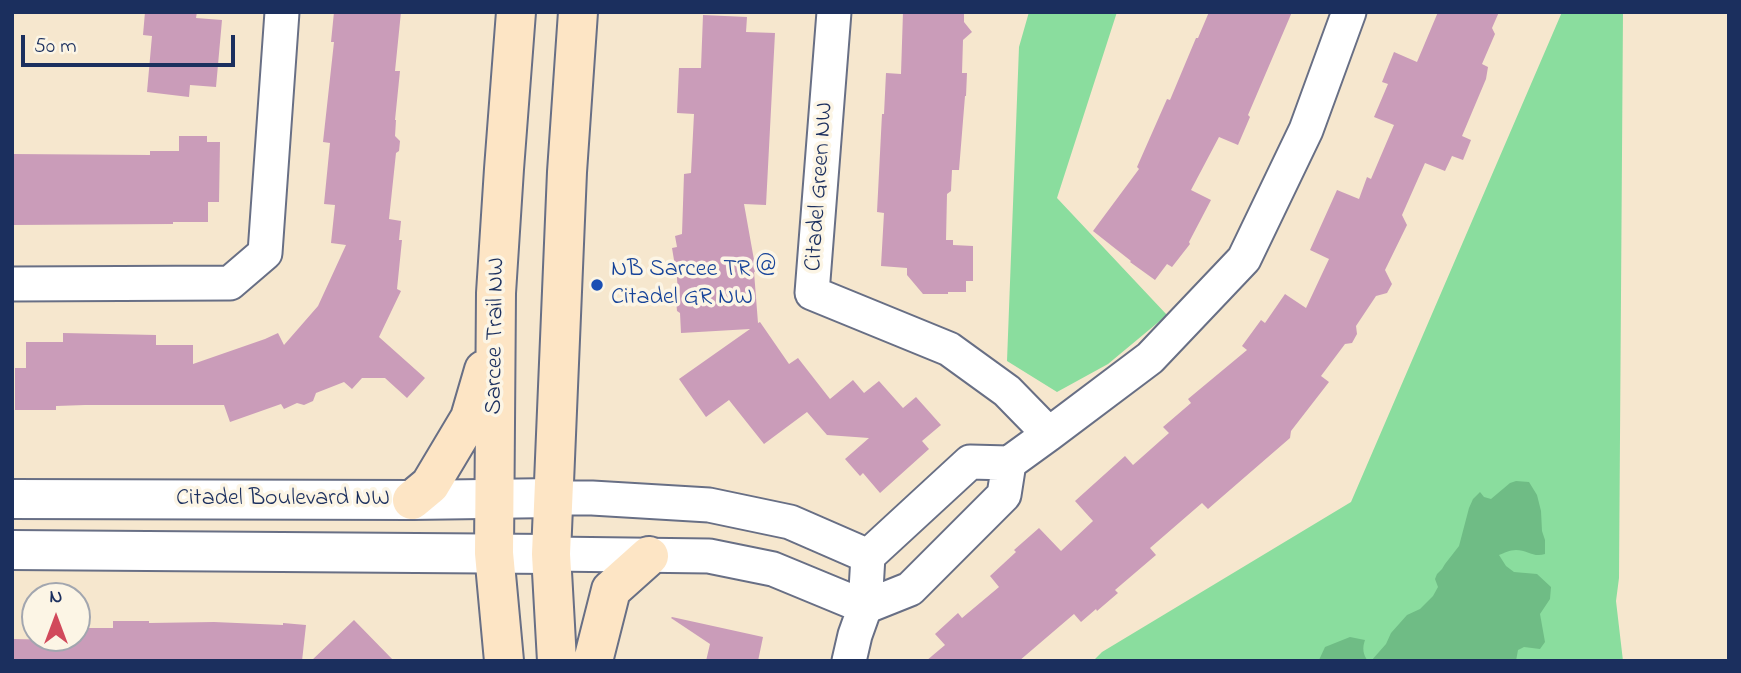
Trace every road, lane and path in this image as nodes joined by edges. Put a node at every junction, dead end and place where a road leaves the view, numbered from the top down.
1 (282, 12) edge
2 (516, 12) edge
3 (579, 12) edge
4 (834, 12) edge
5 (1349, 12) edge
6 (12, 284) edge
7 (496, 331) junction
8 (1049, 434) junction
9 (1009, 463) junction
10 (554, 498) junction
11 (12, 499) edge
12 (495, 499) junction
13 (412, 500) junction
14 (12, 550) edge
15 (494, 553) junction
16 (551, 554) junction
17 (649, 556) junction
18 (868, 556) junction
19 (865, 607) junction
20 (504, 661) edge
21 (557, 661) edge
22 (593, 661) edge
23 (849, 661) edge

1 - 6 street
2 - 7 main road, Sarcee Trail NW
3 - 10 main road
4 - 8 street, Citadel Green NW
5 - 8 street
7 - 12 main road, Sarcee Trail NW
7 - 13 main road
8 - 9 street
9 - 18 street
9 - 19 street
10 - 12 street, Citadel Boulevard NW
10 - 16 main road
10 - 18 street
11 - 13 street, Citadel Boulevard NW
12 - 13 street, Citadel Boulevard NW
12 - 15 main road, Sarcee Trail NW
14 - 15 street, Citadel Boulevard NW
15 - 16 street, Citadel Boulevard NW
15 - 20 main road, Sarcee Trail NW
16 - 17 street
16 - 21 main road
17 - 19 street
17 - 22 main road
18 - 19 street
19 - 23 street

